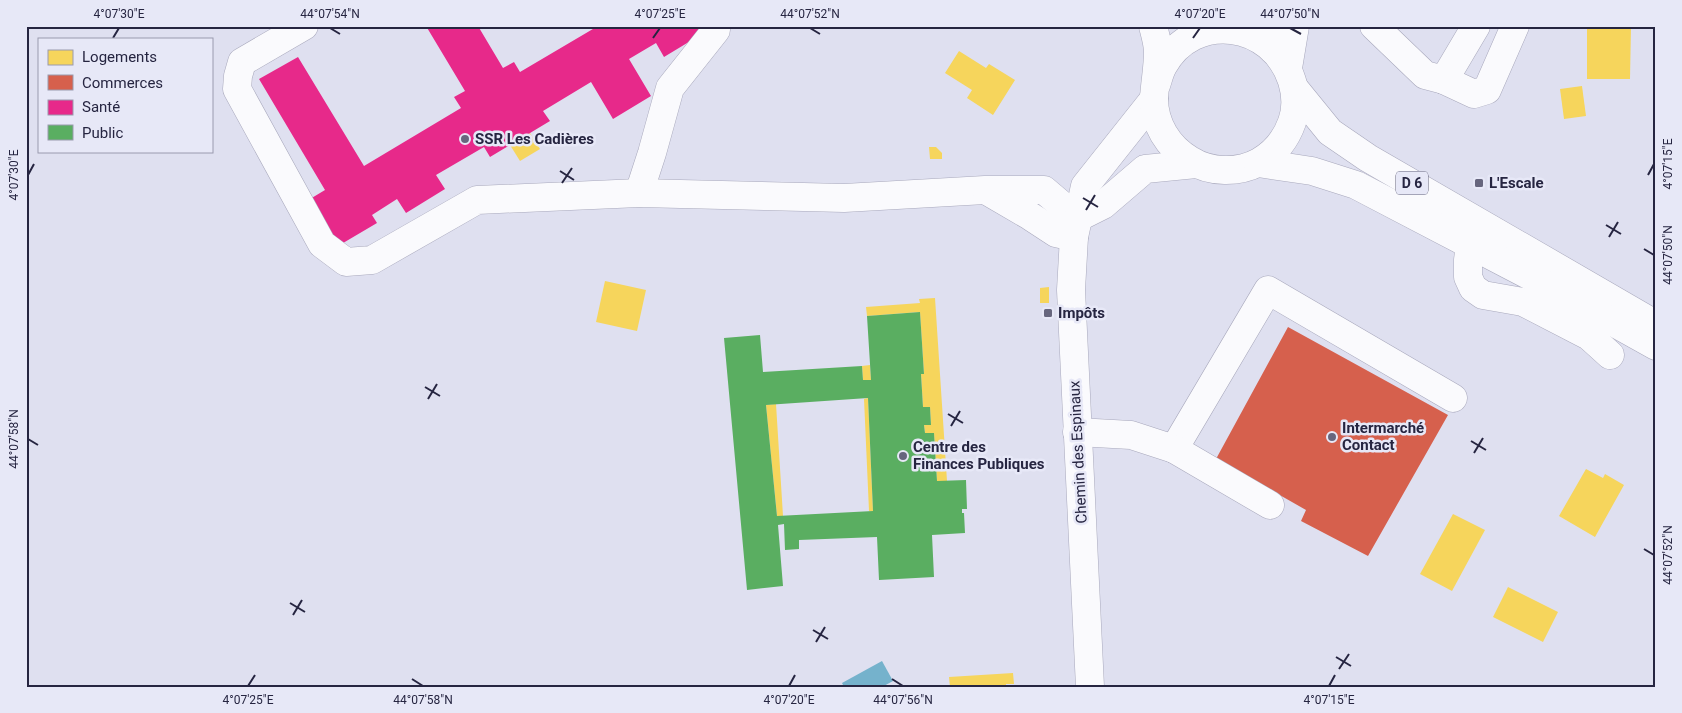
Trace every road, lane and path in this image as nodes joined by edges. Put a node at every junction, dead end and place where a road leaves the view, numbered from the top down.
1 (304, 26) edge
2 (716, 26) edge
3 (1152, 26) edge
4 (1272, 26) edge
5 (1296, 26) edge
6 (1374, 26) edge
7 (1476, 26) edge
8 (1515, 26) edge
9 (1218, 28) edge
10 (1291, 79) junction
11 (1444, 80) junction
12 (1155, 93) junction
13 (1258, 163) junction
14 (1196, 164) junction
15 (639, 193) junction
16 (1075, 227) junction
17 (1475, 233) junction
18 (1539, 269) junction
19 (1656, 325) edge
20 (1656, 346) edge
21 (1610, 355) dead end
22 (1453, 398) dead end
23 (1077, 432) junction
24 (1174, 448) junction
25 (1270, 505) dead end
26 (1090, 687) edge

1 - 15 main road
2 - 15 main road
3 - 12 main road
4 - 9 main road
5 - 10 main road
6 - 11 main road
7 - 11 main road
8 - 11 main road
9 - 10 main road
9 - 12 main road
10 - 13 main road
10 - 17 main road, D 6
12 - 14 main road
12 - 16 main road, Chemin des Espinaux
13 - 14 main road
13 - 17 main road, D 6
14 - 16 main road
15 - 16 main road
16 - 23 main road, Chemin des Espinaux
17 - 18 main road, D 6
17 - 21 main road
18 - 19 main road, D 6
18 - 20 main road, D 6
22 - 24 main road
23 - 24 main road
23 - 26 main road, Chemin des Espinaux
24 - 25 main road

